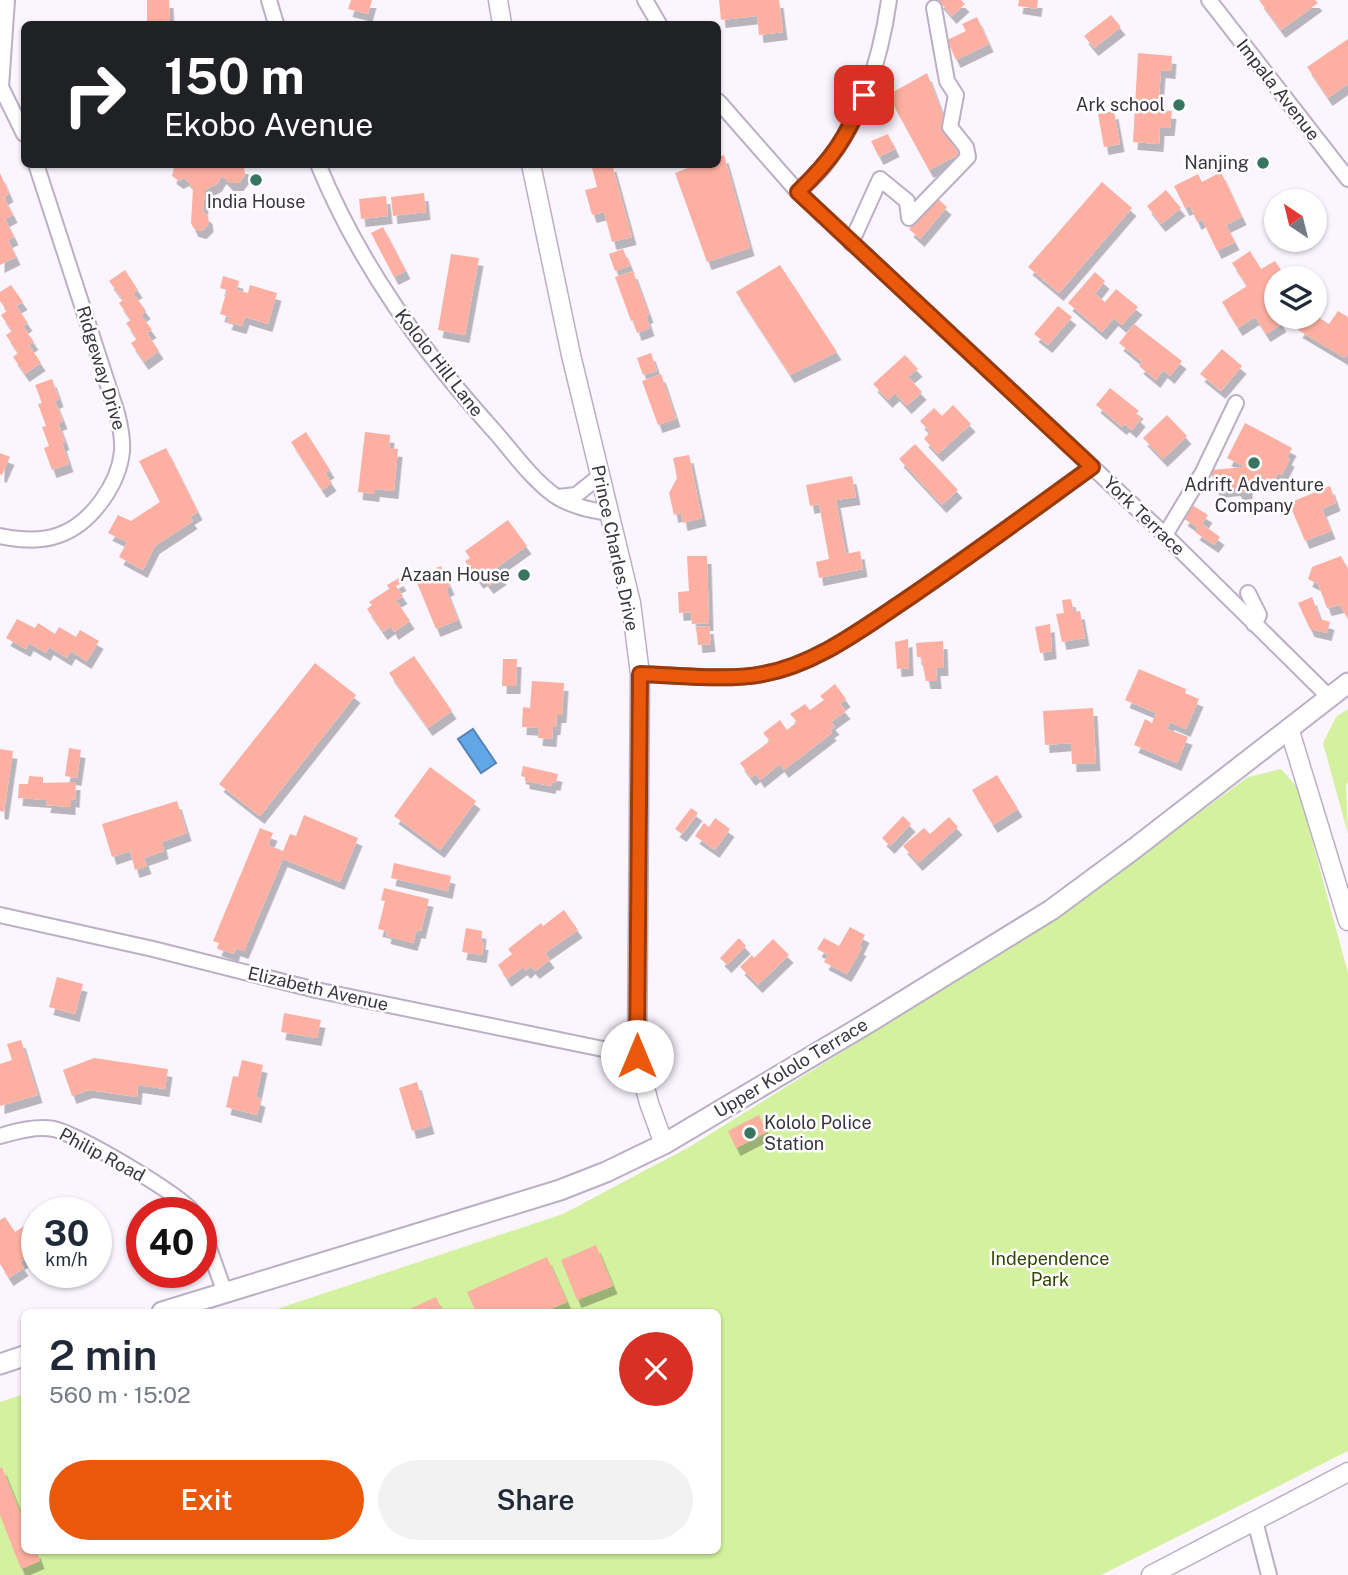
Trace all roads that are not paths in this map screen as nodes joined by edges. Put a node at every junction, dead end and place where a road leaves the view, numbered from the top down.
1 (7, 0) edge
2 (270, 0) edge
3 (498, 0) edge
4 (645, 0) edge
5 (889, 0) edge
6 (1209, 0) edge
7 (933, 8) dead end
8 (275, 21) edge
9 (502, 21) edge
10 (657, 21) edge
11 (1, 89) edge
12 (721, 104) edge
13 (21, 128) edge
14 (37, 168) edge
15 (320, 168) edge
16 (532, 168) edge
17 (1348, 178) edge
18 (798, 192) junction
19 (851, 243) junction
20 (1236, 403) dead end
21 (1092, 467) junction
22 (600, 476) junction
23 (557, 497) junction
24 (609, 513) junction
25 (1164, 535) junction
26 (0, 536) edge
27 (1248, 593) dead end
28 (1254, 624) junction
29 (640, 674) junction
30 (1348, 684) edge
31 (1329, 697) junction
32 (1289, 728) junction
33 (1345, 898) edge
34 (0, 915) edge
35 (1348, 922) edge
36 (637, 1056) junction
37 (0, 1136) edge
38 (664, 1144) junction
39 (176, 1197) edge
40 (217, 1271) edge
41 (225, 1293) junction
42 (172, 1309) edge
43 (21, 1357) edge
44 (0, 1364) edge
45 (1348, 1472) edge
46 (1255, 1521) junction
47 (1151, 1575) edge
48 (1269, 1575) edge

1 - 11 street
2 - 8 street
3 - 9 street
4 - 10 street
5 - 18 street
6 - 17 street, Impala Avenue
7 - 19 street
11 - 13 street
12 - 18 street, York Terrace
14 - 26 street, Ridgeway Drive
15 - 23 street, Kololo Hill Lane
16 - 22 street, Prince Charles Drive
18 - 19 street, York Terrace
19 - 21 street, York Terrace
20 - 25 street
21 - 25 street, York Terrace
21 - 29 street
22 - 23 street
22 - 24 street, Prince Charles Drive
23 - 24 street, Kololo Hill Lane
24 - 29 street, Prince Charles Drive
25 - 28 street, York Terrace
27 - 28 street
28 - 31 street, York Terrace
29 - 36 street, Prince Charles Drive
30 - 31 main road, Upper Kololo Terrace
31 - 32 main road, Upper Kololo Terrace
32 - 33 street
32 - 38 main road, Upper Kololo Terrace
33 - 35 street
34 - 36 street, Elizabeth Avenue
36 - 38 street, Prince Charles Drive
37 - 39 street, Philip Road
38 - 41 main road, Upper Kololo Terrace
40 - 41 street
41 - 42 main road, Upper Kololo Terrace
43 - 44 main road
45 - 46 street
46 - 47 street
46 - 48 street

